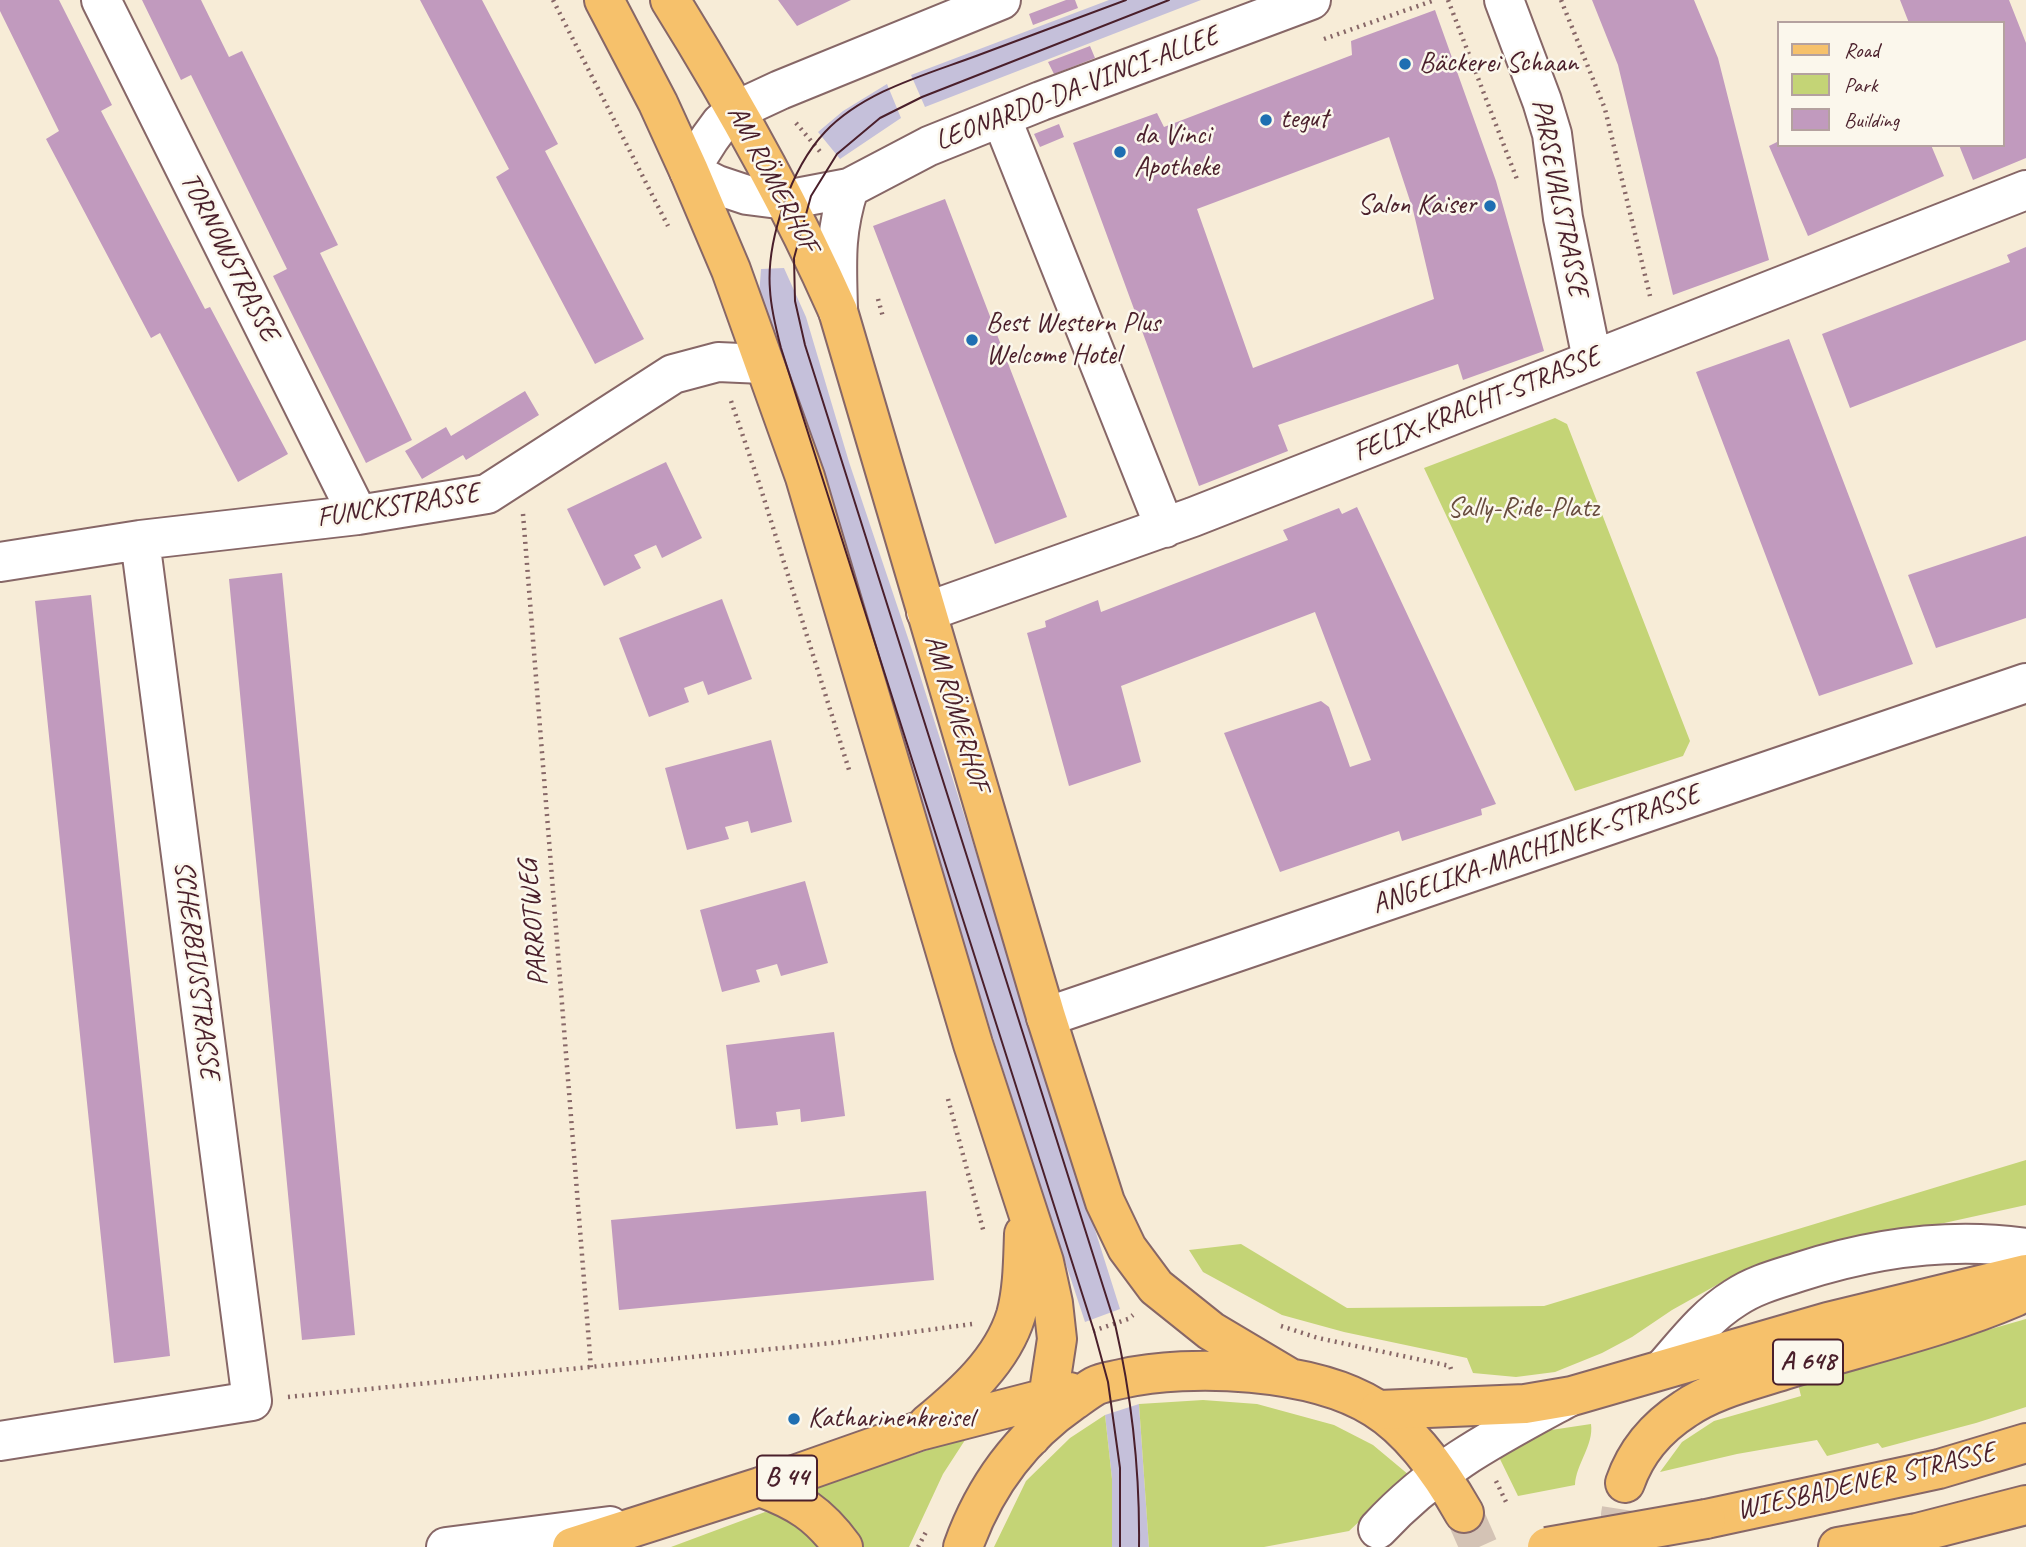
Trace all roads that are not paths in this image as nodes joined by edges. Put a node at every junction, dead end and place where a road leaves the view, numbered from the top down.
1 (101, 0) edge
2 (604, 0) edge
3 (670, 0) edge
4 (1311, 0) edge
5 (1504, 0) edge
6 (986, 3) edge
7 (737, 110) junction
8 (1001, 117) junction
9 (689, 172) junction
10 (849, 188) junction
11 (2026, 190) edge
12 (786, 201) junction
13 (838, 312) junction
14 (1592, 359) junction
15 (763, 364) junction
16 (358, 515) junction
17 (1165, 528) junction
18 (140, 540) junction
19 (0, 562) edge
20 (926, 612) junction
21 (2026, 683) edge
22 (1046, 1017) junction
23 (1026, 1208) junction
24 (2026, 1248) edge
25 (2026, 1274) edge
26 (2026, 1292) edge
27 (1663, 1370) junction
28 (1290, 1377) junction
29 (1096, 1386) junction
30 (1572, 1396) junction
31 (1048, 1398) junction
32 (1379, 1410) junction
33 (919, 1431) junction
34 (1031, 1437) junction
35 (0, 1441) edge
36 (2026, 1443) edge
37 (1439, 1472) junction
38 (1625, 1483) tunnel mouth
39 (760, 1487) junction
40 (2026, 1505) edge
41 (1464, 1513) tunnel mouth
42 (654, 1521) junction
43 (1378, 1529) dead end
44 (446, 1547) edge
45 (572, 1547) edge
46 (843, 1547) edge
47 (963, 1547) edge
48 (1547, 1547) edge
49 (1838, 1547) edge

1 - 16 street, TORNOWSTRASSE
2 - 9 main road
3 - 7 main road, AM RÖMERHOF
4 - 8 street, LEONARDO-DA-VINCI-ALLEE
5 - 14 street, PARSEVALSTRASSE
6 - 7 street
7 - 9 street
7 - 12 main road, AM RÖMERHOF
8 - 10 street, LEONARDO-DA-VINCI-ALLEE
8 - 17 street
9 - 12 street, LEONARDO-DA-VINCI-ALLEE
9 - 15 main road
10 - 12 street, LEONARDO-DA-VINCI-ALLEE
10 - 13 street
11 - 14 street, FELIX-KRACHT-STRASSE
12 - 13 main road, AM RÖMERHOF
13 - 20 main road, AM RÖMERHOF
14 - 17 street, FELIX-KRACHT-STRASSE
15 - 16 street, FUNCKSTRASSE
15 - 23 main road
16 - 18 street, FUNCKSTRASSE
17 - 20 street, FELIX-KRACHT-STRASSE
18 - 19 street, FUNCKSTRASSE
18 - 35 street, SCHERBIUSSTRASSE
20 - 22 main road, AM RÖMERHOF
21 - 22 street, ANGELIKA-MACHINEK-STRASSE
22 - 28 main road, AM RÖMERHOF
23 - 31 main road
23 - 33 main road
24 - 27 street
25 - 27 main road
26 - 38 main road, A 648
27 - 30 main road
28 - 29 main road, B 44
28 - 32 main road, B 44
29 - 31 main road, B 44
29 - 34 main road, B 44
30 - 32 main road
30 - 37 street
31 - 33 main road, B 44
31 - 34 main road
32 - 37 main road, B 44
33 - 39 main road, B 44
34 - 47 main road, B 44
36 - 48 main road, WIESBADENER STRASSE, bridge
37 - 41 main road, B 44
37 - 43 street
39 - 42 main road, B 44
39 - 46 main road
40 - 49 main road, WIESBADENER STRASSE
42 - 44 street
42 - 45 main road, B 44

